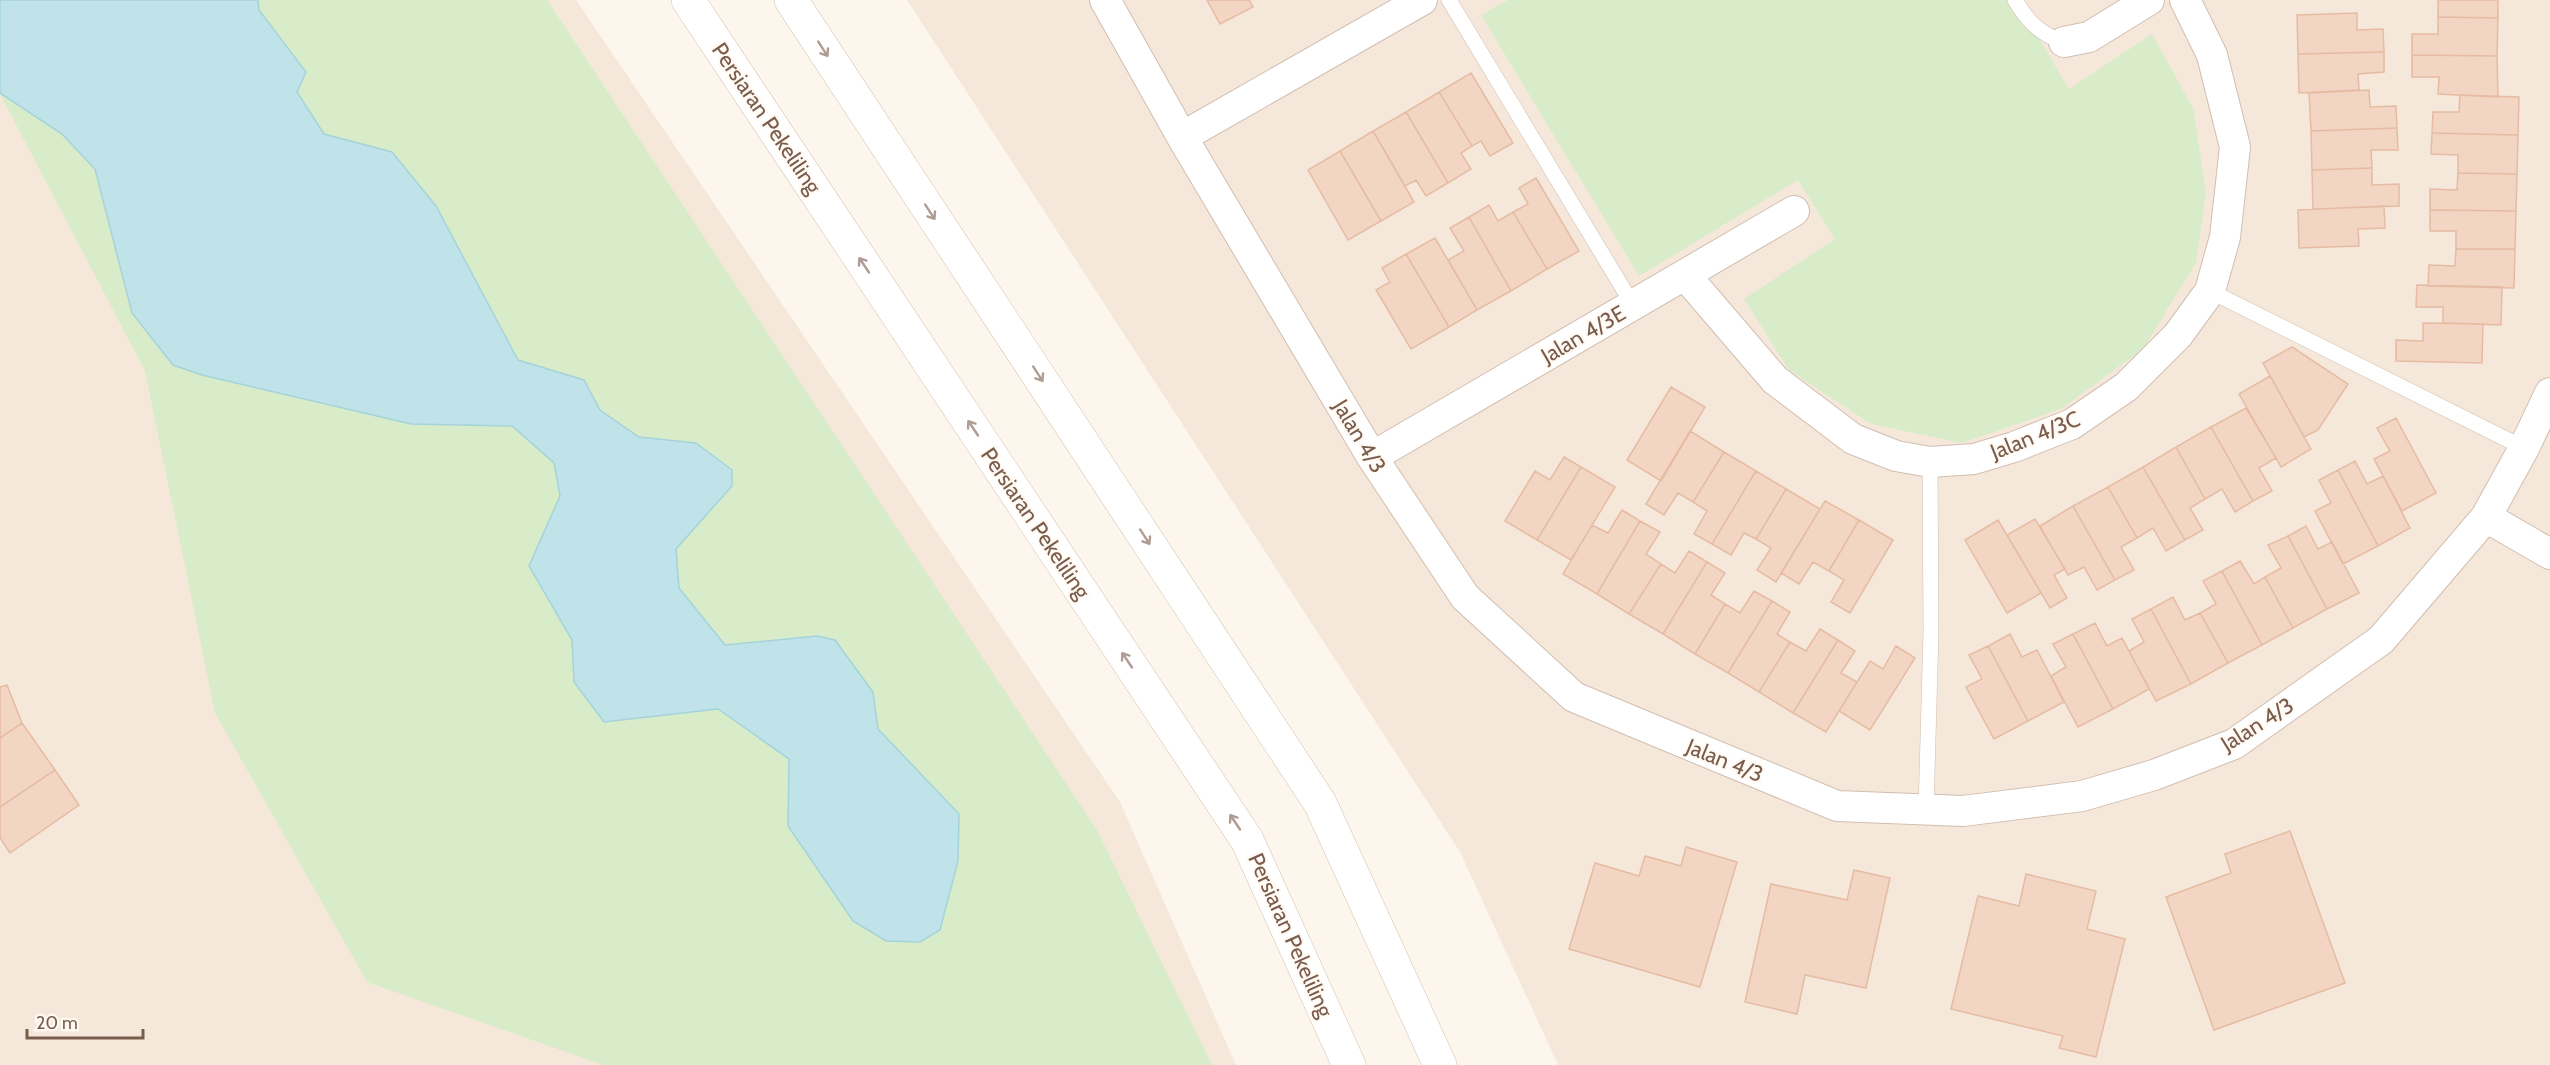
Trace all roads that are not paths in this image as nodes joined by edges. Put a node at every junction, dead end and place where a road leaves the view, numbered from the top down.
1 (688, 0) edge
2 (791, 0) edge
3 (1105, 0) edge
4 (1422, 0) edge
5 (1449, 0) edge
6 (2015, 0) edge
7 (2149, 0) edge
8 (2185, 0) edge
9 (2064, 42) joint
10 (1182, 137) junction
11 (1794, 211) dead end
12 (1685, 275) junction
13 (2210, 291) junction
14 (1633, 305) junction
15 (2550, 393) edge
16 (2524, 448) junction
17 (1372, 457) junction
18 (1930, 462) junction
19 (2486, 517) junction
20 (2550, 554) edge
21 (1926, 810) junction
22 (1349, 1065) edge
23 (1440, 1065) edge

22 -> 1 main road, Persiaran Pekeliling
2 -> 23 main road
3 - 10 street, Jalan 4/3
4 - 10 street
5 - 14 lane
6 - 9 lane
7 - 9 street
8 - 13 street, Jalan 4/3C
10 - 17 street, Jalan 4/3
11 - 12 street, Jalan 4/3E
12 - 14 street, Jalan 4/3E
12 - 18 street, Jalan 4/3C
13 - 16 lane
13 - 18 street, Jalan 4/3C
14 - 17 street, Jalan 4/3E
15 - 16 street, Jalan 4/3
16 - 19 street, Jalan 4/3
17 - 21 street, Jalan 4/3
18 - 21 lane
19 - 20 street
19 - 21 street, Jalan 4/3

